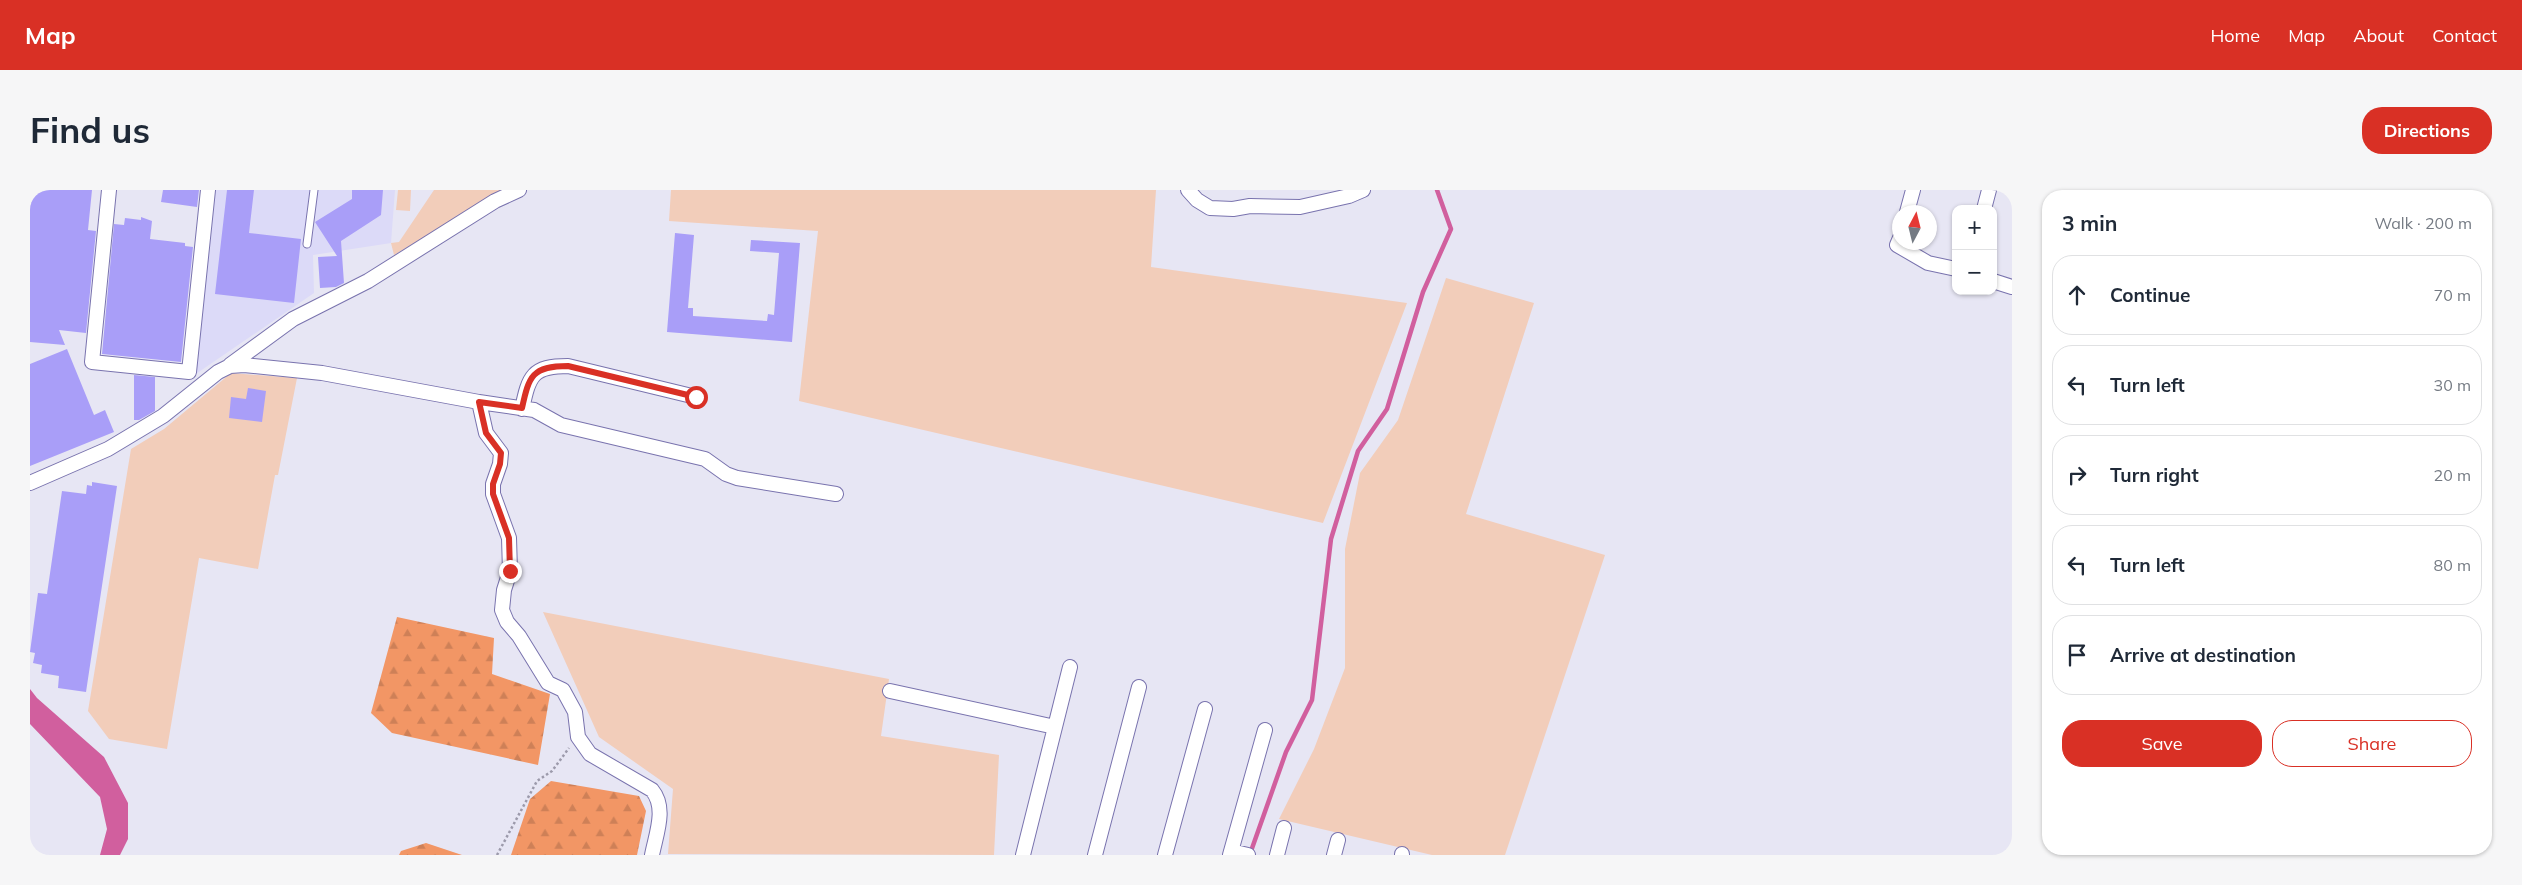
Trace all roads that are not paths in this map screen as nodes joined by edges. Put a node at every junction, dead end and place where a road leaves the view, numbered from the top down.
1 (109, 190) edge
2 (208, 190) edge
3 (314, 190) edge
4 (519, 190) edge
5 (1188, 190) edge
6 (1363, 190) edge
7 (1913, 190) edge
8 (1989, 190) edge
9 (1909, 205) edge
10 (1985, 205) edge
11 (307, 244) dead end
12 (1906, 250) edge
13 (1952, 268) edge
14 (1997, 282) edge
15 (2012, 287) edge
16 (230, 366) junction
17 (696, 397) dead end
18 (479, 402) junction
19 (522, 408) junction
20 (30, 483) edge
21 (836, 494) dead end
22 (1070, 667) dead end
23 (1139, 687) dead end
24 (890, 691) dead end
25 (1205, 709) dead end
26 (1055, 727) junction
27 (1265, 730) dead end
28 (1284, 828) dead end
29 (1338, 840) dead end
30 (1231, 853) edge
31 (652, 855) edge
32 (1023, 855) edge
33 (1095, 855) edge
34 (1165, 855) edge
35 (1248, 855) edge
36 (1277, 855) edge
37 (1334, 855) edge

1 - 2 street
3 - 11 lane
4 - 16 street
5 - 6 street
7 - 9 street
8 - 10 street
12 - 13 street
14 - 15 street
16 - 18 street
16 - 20 street
17 - 19 street
18 - 19 street
18 - 31 street
19 - 21 street
22 - 26 street
23 - 33 street
24 - 26 street
25 - 34 street
26 - 32 street
27 - 30 street
28 - 36 street
29 - 37 street
30 - 35 street

